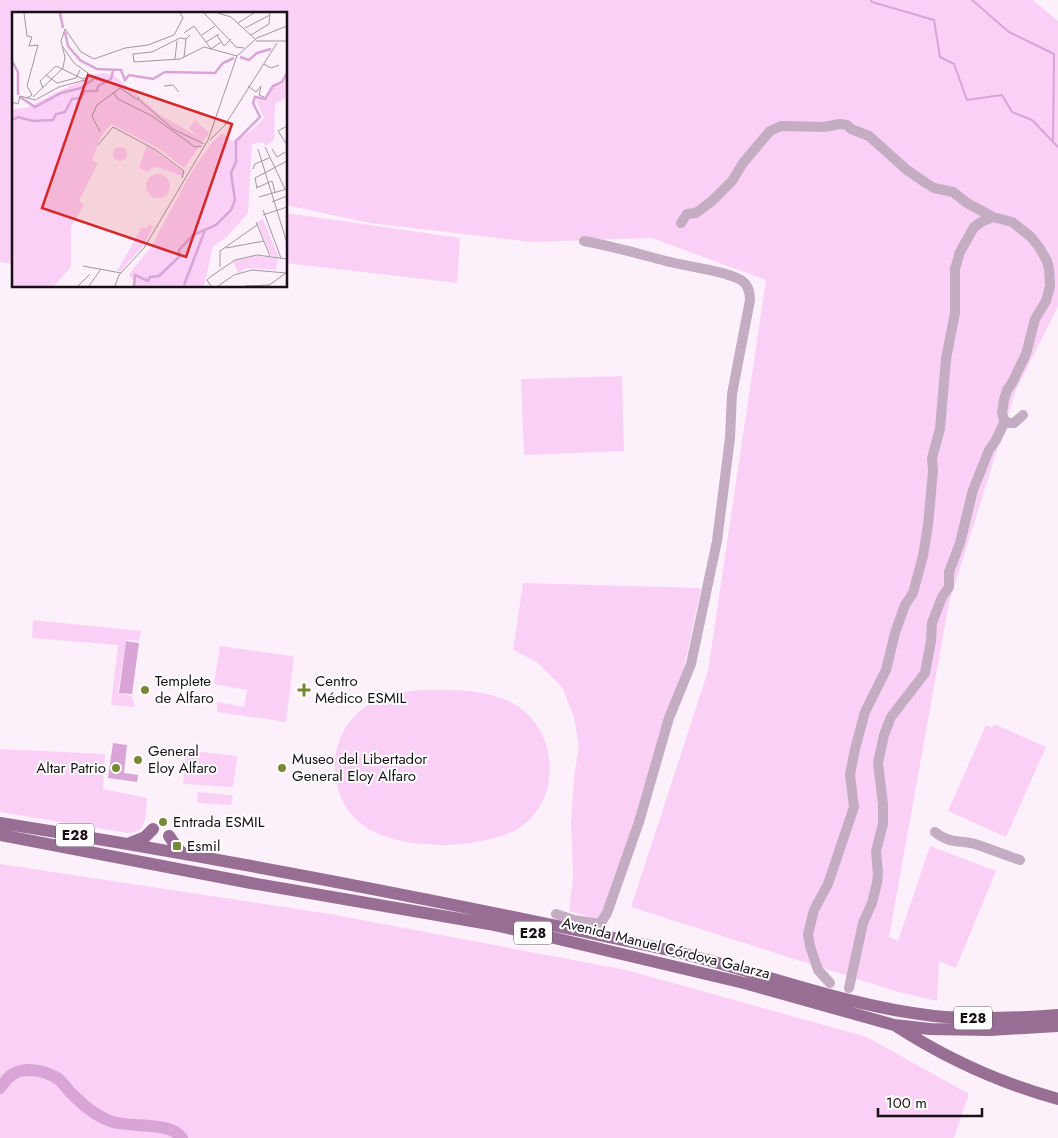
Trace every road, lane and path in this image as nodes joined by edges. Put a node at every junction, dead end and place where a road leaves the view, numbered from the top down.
1 (993, 217) junction
2 (681, 223) dead end
3 (584, 241) dead end
4 (1023, 416) dead end
5 (1006, 421) junction
6 (0, 823) edge
7 (153, 829) dead end
8 (935, 832) dead end
9 (0, 836) edge
10 (169, 836) dead end
11 (128, 844) junction
12 (184, 854) junction
13 (1020, 860) dead end
14 (556, 914) dead end
15 (830, 983) dead end
16 (849, 988) dead end
17 (1058, 1015) edge
18 (894, 1025) junction
19 (1058, 1026) edge
20 (1058, 1099) edge

1 - 2 street
1 - 5 street
1 - 15 street
3 - 14 street
4 - 5 street
5 - 16 street
6 - 11 main road, Avenida Manuel Córdova Galarza / E28
7 - 11 main road
8 - 13 street
9 - 18 main road, Avenida Manuel Córdova Galarza / E28
10 - 12 main road
11 - 12 main road, Avenida Manuel Córdova Galarza / E28
12 - 17 main road, Avenida Manuel Córdova Galarza / E28
18 - 19 main road, Avenida Manuel Córdova Galarza / E28
18 - 20 main road

